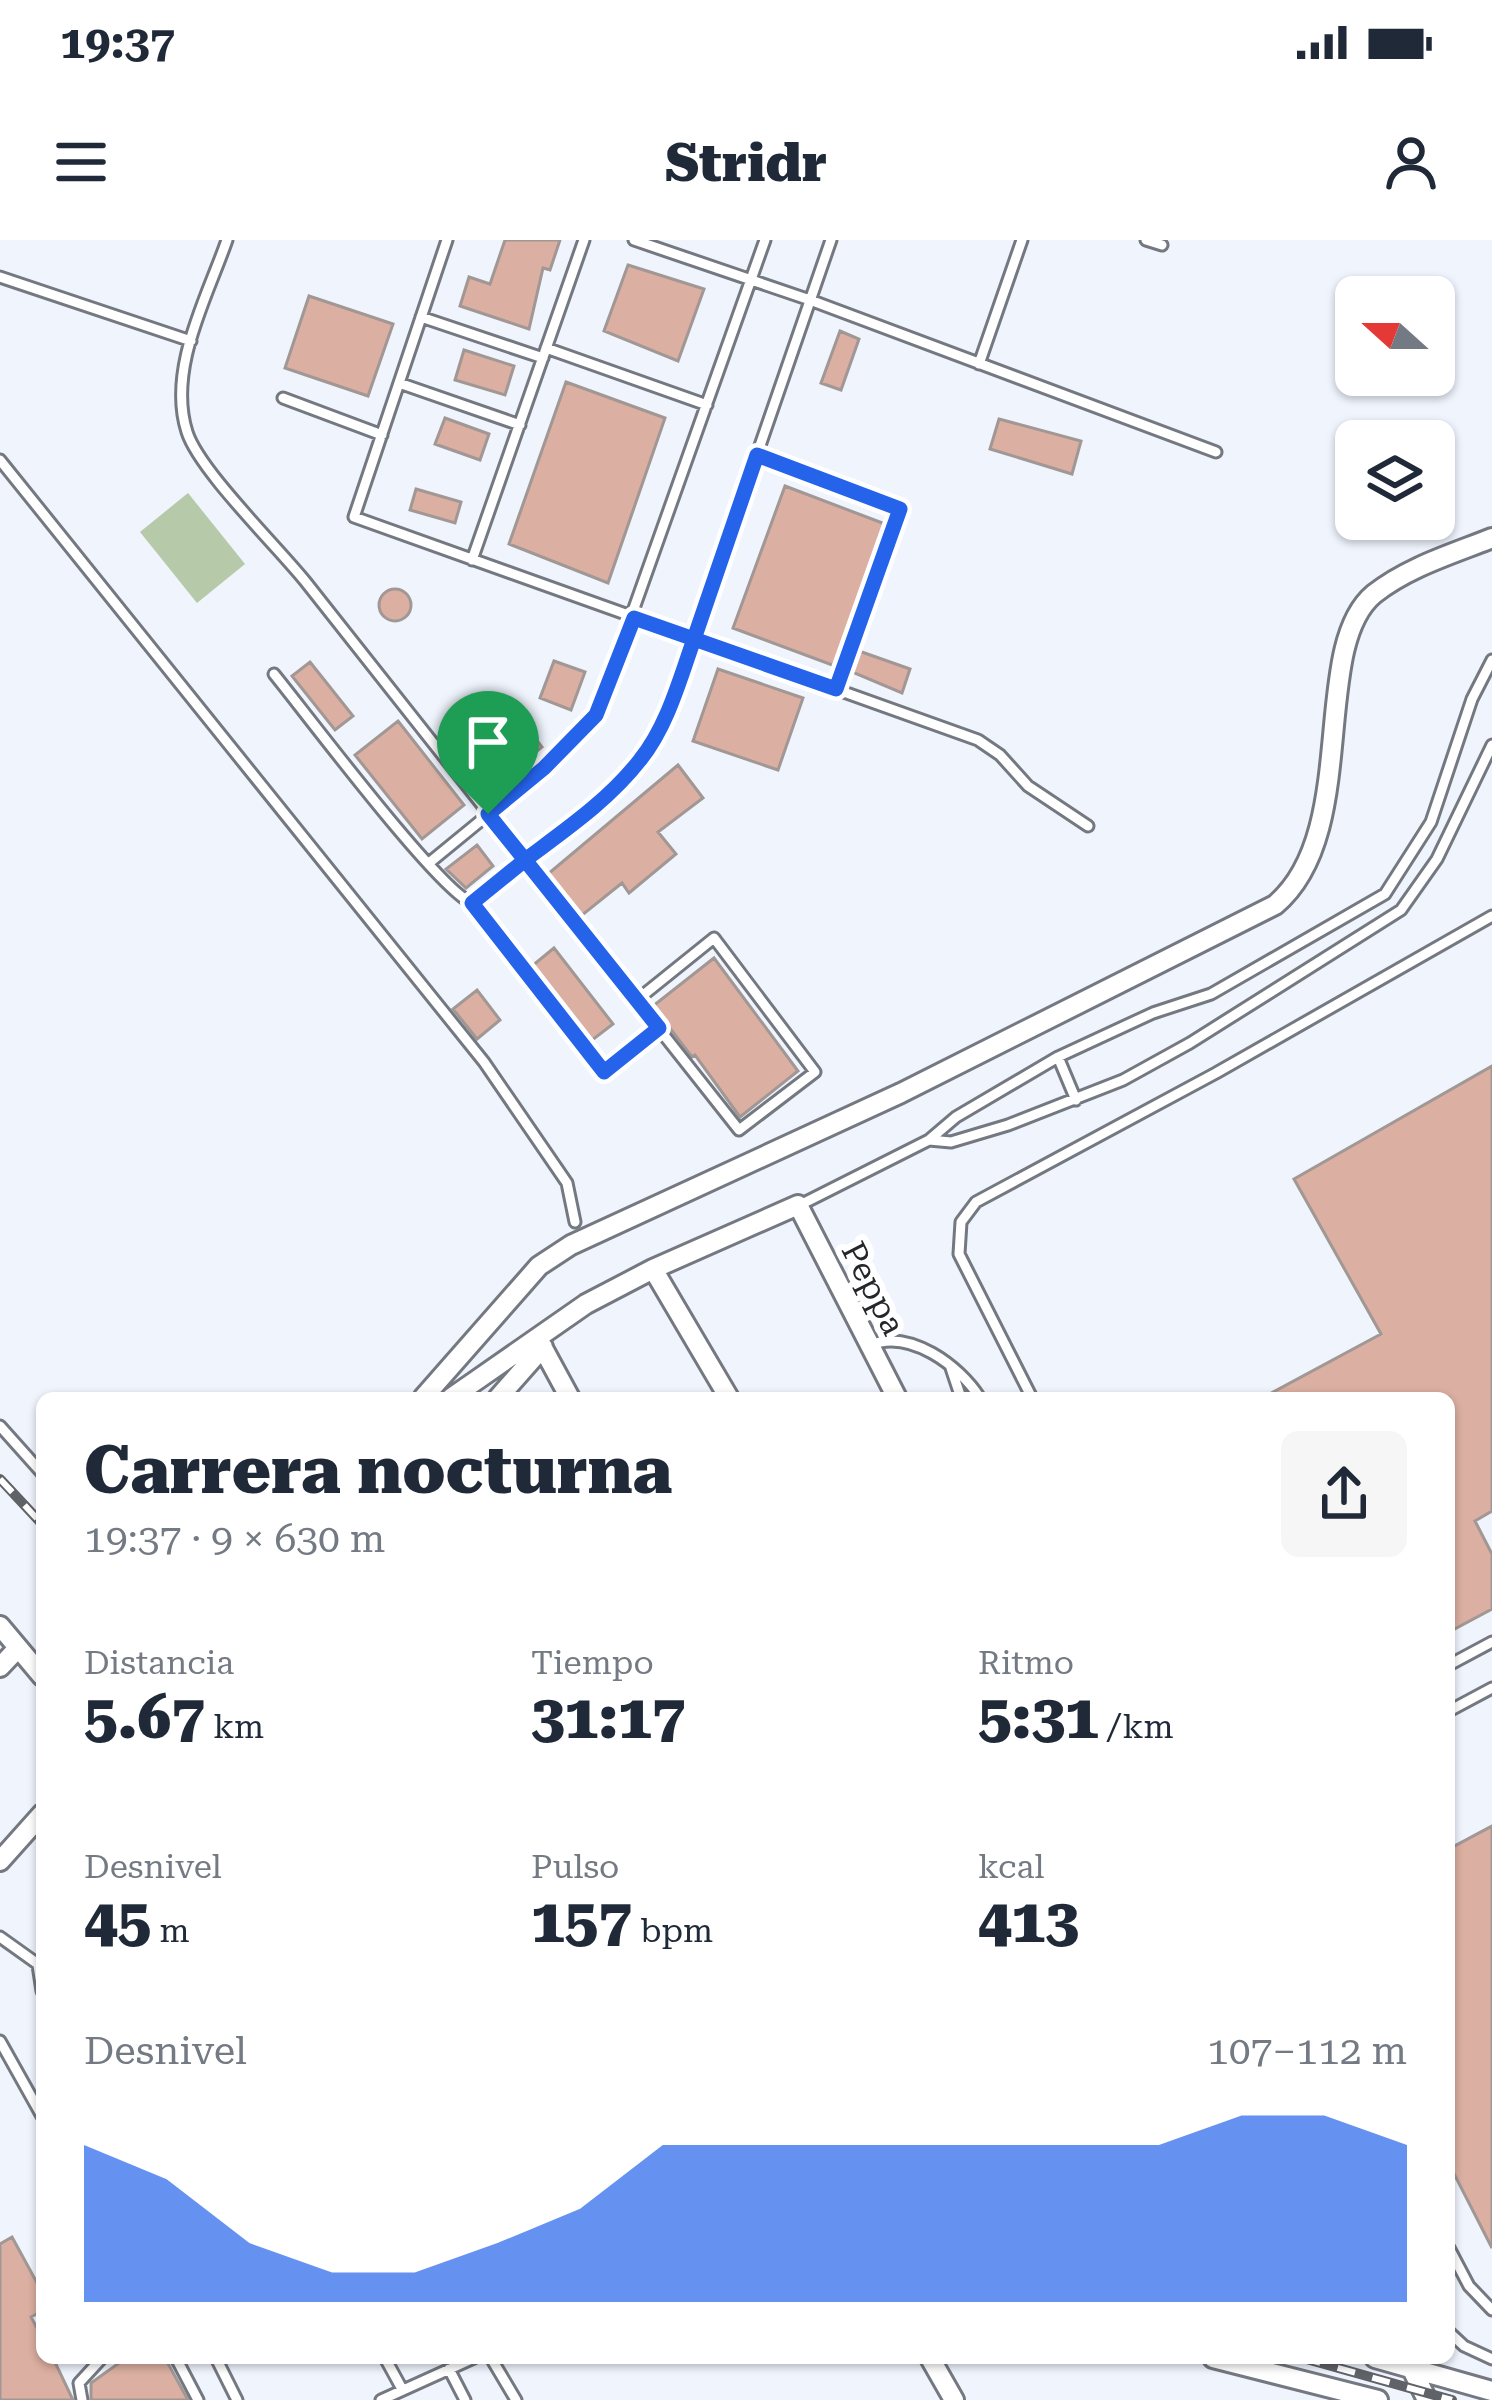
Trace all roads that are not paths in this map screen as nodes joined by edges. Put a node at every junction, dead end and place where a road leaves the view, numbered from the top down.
1 (227, 240) edge
2 (447, 240) edge
3 (584, 240) edge
4 (634, 240) edge
5 (765, 240) edge
6 (831, 240) edge
7 (1022, 240) edge
8 (1146, 240) edge
9 (1162, 245) dead end
10 (0, 277) edge
11 (751, 279) junction
12 (810, 300) junction
13 (421, 316) junction
14 (191, 340) junction
15 (544, 353) junction
16 (979, 364) junction
17 (399, 383) junction
18 (283, 398) dead end
19 (707, 405) junction
20 (520, 425) junction
21 (382, 435) junction
22 (1216, 452) dead end
23 (757, 455) junction
24 (0, 460) edge
25 (1492, 538) edge
26 (472, 560) junction
27 (634, 618) junction
28 (694, 639) junction
29 (1492, 660) edge
30 (274, 674) dead end
31 (836, 689) junction
32 (1462, 735) junction
33 (1491, 746) edge
34 (488, 814) junction
35 (1088, 826) dead end
36 (525, 860) junction
37 (429, 863) junction
38 (472, 903) junction
39 (1492, 916) edge
40 (637, 1000) junction
41 (659, 1028) junction
42 (1058, 1057) junction
43 (1076, 1100) junction
44 (929, 1140) junction
45 (798, 1205) junction
46 (575, 1222) dead end
47 (653, 1269) junction
48 (540, 1343) junction
49 (870, 1345) junction
50 (951, 1368) junction
51 (428, 1392) edge
52 (461, 1392) edge
53 (503, 1392) edge
54 (567, 1392) edge
55 (725, 1392) edge
56 (894, 1392) edge
57 (960, 1392) edge
58 (974, 1392) edge
59 (1029, 1392) edge
60 (0, 1426) edge
61 (36, 1466) edge
62 (0, 1626) edge
63 (1492, 1642) edge
64 (18, 1648) junction
65 (1455, 1662) edge
66 (0, 1667) edge
67 (36, 1669) edge
68 (1492, 1688) edge
69 (1455, 1708) edge
70 (36, 1821) edge
71 (0, 1861) edge
72 (0, 1937) edge
73 (36, 1963) edge
74 (0, 2041) edge
75 (36, 2105) edge
76 (1455, 2259) edge
77 (1492, 2310) edge
78 (1455, 2337) edge
79 (1492, 2359) edge
80 (96, 2364) edge
81 (179, 2364) edge
82 (219, 2364) edge
83 (388, 2364) edge
84 (459, 2364) edge
85 (495, 2364) edge
86 (933, 2364) edge
87 (1237, 2364) edge
88 (1409, 2364) edge
89 (1412, 2364) edge
90 (449, 2368) junction
91 (402, 2389) junction
92 (1492, 2391) edge
93 (388, 2398) edge
94 (82, 2400) edge
95 (198, 2400) edge
96 (237, 2400) edge
97 (465, 2400) edge
98 (516, 2400) edge
99 (954, 2400) edge
100 (1378, 2400) edge
101 (1427, 2400) edge

1 - 14 lane
2 - 13 lane
3 - 15 lane
4 - 11 lane
5 - 11 lane
6 - 12 lane
7 - 16 lane
8 - 9 lane
10 - 14 lane
11 - 12 lane
11 - 19 lane
12 - 16 lane
12 - 23 lane
13 - 15 lane
13 - 17 lane
14 - 34 lane
15 - 19 lane
15 - 20 lane
16 - 22 lane
17 - 20 lane
17 - 21 lane
18 - 21 lane
19 - 27 lane
20 - 26 lane
21 - 26 lane
23 - 28 lane
23 - 31 lane
24 - 46 lane
25 - 51 street
26 - 27 lane
27 - 28 lane
27 - 34 lane
28 - 31 lane
28 - 36 lane
29 - 32 lane
30 - 37 lane
31 - 35 lane
32 - 33 lane
32 - 42 lane
33 - 43 lane
34 - 36 lane
34 - 37 lane
36 - 38 lane
36 - 40 lane
37 - 38 lane
38 - 41 lane
39 - 59 lane
40 - 41 lane
40 - 41 lane
42 - 43 lane
42 - 44 lane
43 - 44 lane
44 - 45 lane
45 - 47 street
45 - 49 street, Peppa
47 - 48 street
47 - 55 street
48 - 52 street
48 - 53 street
48 - 54 street
49 - 50 lane
49 - 56 street, Peppa
50 - 57 lane
50 - 58 lane
60 - 61 lane
62 - 64 street
63 - 65 lane
64 - 66 street
64 - 67 street
68 - 69 lane
70 - 71 street
72 - 73 lane
74 - 75 lane
76 - 77 lane
78 - 79 lane
80 - 94 lane
81 - 95 lane
82 - 96 lane
83 - 91 lane
84 - 90 lane
85 - 98 lane
86 - 99 street
87 - 100 street
88 - 101 street
89 - 92 street
90 - 91 lane
90 - 97 lane
91 - 93 lane

